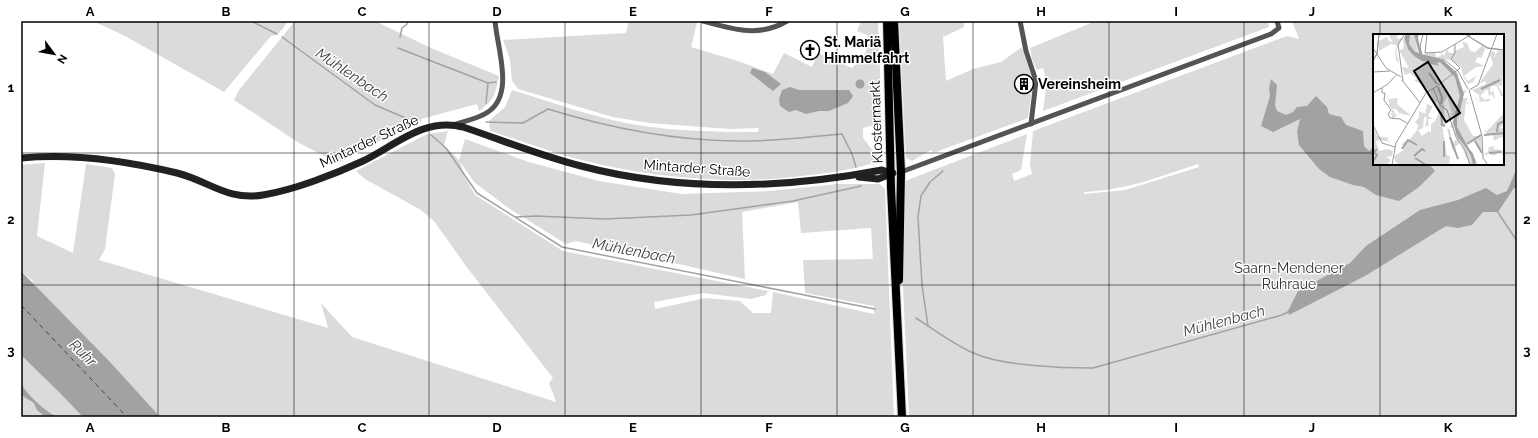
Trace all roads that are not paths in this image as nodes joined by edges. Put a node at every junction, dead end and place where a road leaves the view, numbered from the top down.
1 (495, 21) edge
2 (703, 21) edge
3 (787, 21) edge
4 (887, 21) edge
5 (894, 21) edge
6 (1020, 21) edge
7 (1277, 21) edge
8 (477, 117) junction
9 (1031, 124) junction
10 (453, 125) junction
11 (470, 130) junction
12 (21, 158) edge
13 (901, 172) junction
14 (891, 173) junction
15 (898, 298) junction
16 (902, 417) edge

1 - 8 street
2 - 3 street
4 - 14 main road, Klostermarkt
5 - 13 main road, Klostermarkt
6 - 9 street
7 - 9 street, Mintarder Straße
8 - 10 street
8 - 11 street
9 - 13 street, Mintarder Straße
10 - 11 main road, Mintarder Straße
10 - 12 main road, Mintarder Straße
11 - 14 main road, Mintarder Straße
13 - 14 main road, Mintarder Straße
13 - 15 main road, Klostermarkt
14 - 15 main road, Klostermarkt
15 - 16 main road

